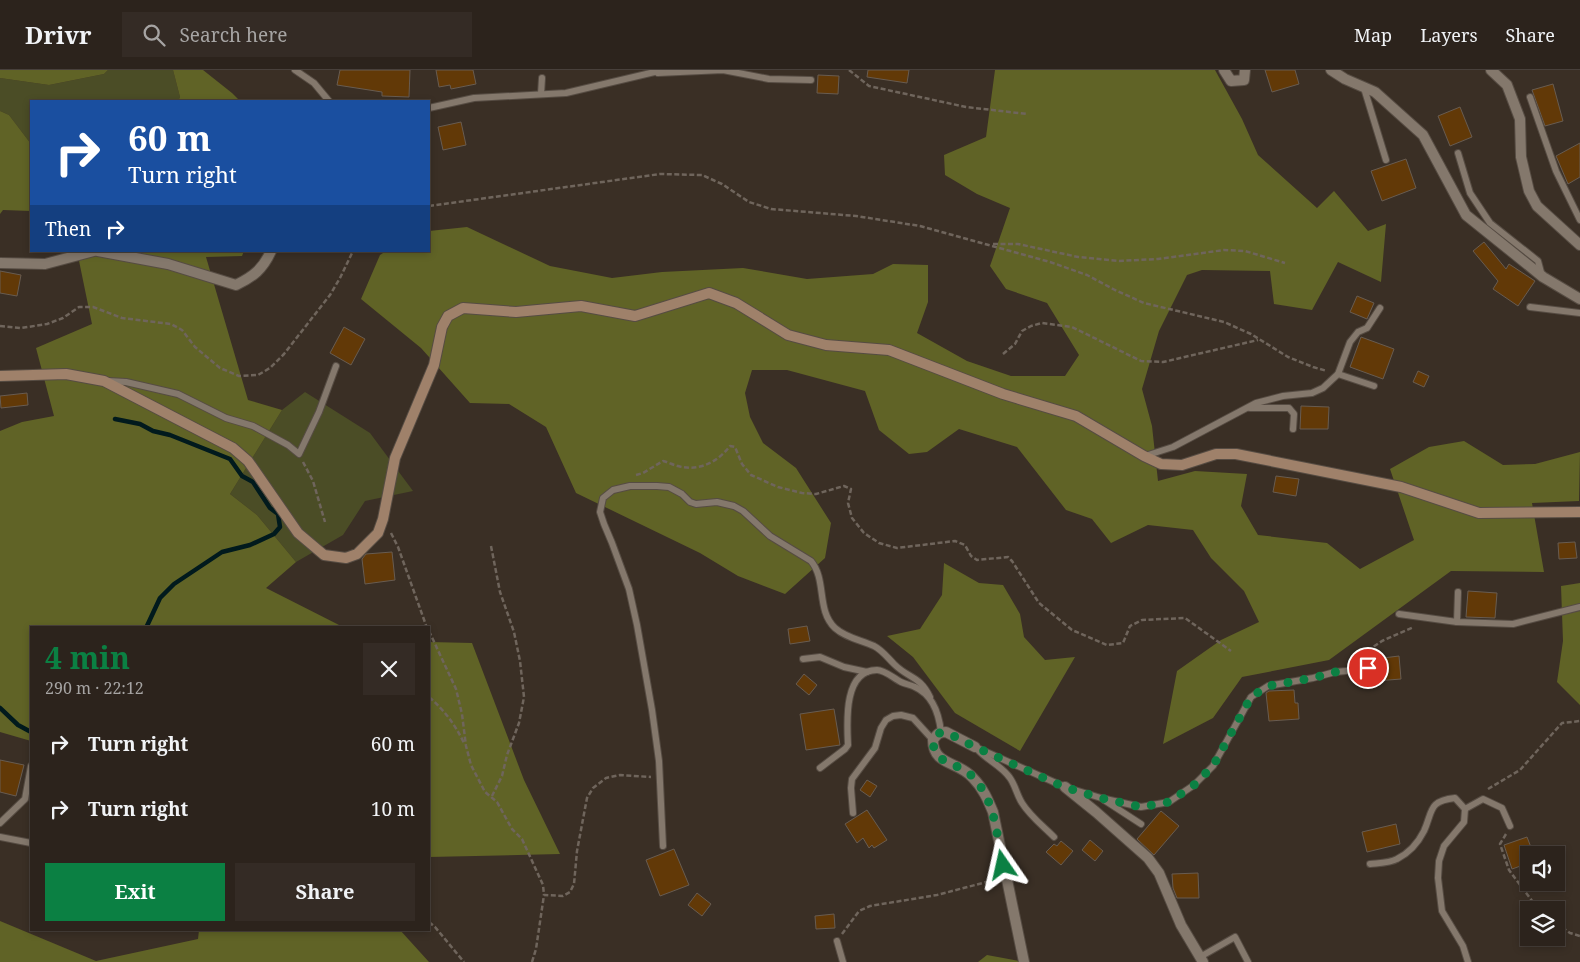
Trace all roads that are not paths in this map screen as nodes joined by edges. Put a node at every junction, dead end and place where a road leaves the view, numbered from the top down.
1 (295, 70) edge
2 (663, 70) edge
3 (1224, 70) edge
4 (1245, 70) edge
5 (1331, 70) edge
6 (1491, 70) edge
7 (648, 73) junction
8 (542, 78) dead end
9 (811, 80) dead end
10 (1364, 88) junction
11 (540, 94) junction
12 (1530, 97) dead end
13 (328, 100) edge
14 (430, 108) edge
15 (1458, 153) dead end
16 (1386, 160) dead end
17 (1580, 220) edge
18 (1580, 245) edge
19 (90, 252) edge
20 (103, 252) edge
21 (270, 252) edge
22 (0, 262) edge
23 (1543, 277) junction
24 (1580, 299) edge
25 (1530, 306) dead end
26 (1380, 308) dead end
27 (1580, 313) edge
28 (336, 366) dead end
29 (1338, 374) junction
30 (4, 377) edge
31 (104, 381) junction
32 (1374, 386) dead end
33 (1248, 408) junction
34 (1294, 429) dead end
35 (1144, 456) junction
36 (1580, 512) edge
37 (1458, 592) dead end
38 (1580, 607) edge
39 (1399, 614) dead end
40 (1457, 622) junction
41 (803, 659) dead end
42 (1368, 668) dead end
43 (866, 672) junction
44 (930, 697) junction
45 (941, 732) junction
46 (933, 740) junction
47 (975, 747) junction
48 (820, 768) dead end
49 (30, 772) edge
50 (1064, 787) junction
51 (1101, 798) junction
52 (1465, 809) junction
53 (853, 813) dead end
54 (0, 823) edge
55 (1141, 824) dead end
56 (1510, 826) road end
57 (0, 837) edge
58 (1054, 837) dead end
59 (30, 843) edge
60 (663, 846) dead end
61 (1370, 864) dead end
62 (837, 941) road end
63 (1201, 959) edge
64 (843, 962) edge
65 (1024, 962) edge
66 (1248, 962) edge
67 (1468, 962) edge

1 - 13 lane
2 - 7 lane
3 - 4 street
5 - 10 street
6 - 18 street
7 - 9 lane
7 - 11 lane
8 - 11 lane
10 - 16 lane
10 - 23 street
11 - 14 lane
12 - 17 lane
15 - 23 lane
19 - 22 street
20 - 21 street
23 - 24 street
25 - 27 lane
26 - 29 lane
28 - 31 lane
29 - 32 lane
29 - 33 lane
30 - 31 street
31 - 35 street
33 - 34 lane
33 - 35 lane
35 - 36 street
37 - 40 lane
38 - 40 lane
39 - 40 lane
41 - 43 lane
42 - 51 lane
43 - 44 lane
43 - 48 lane
44 - 45 lane
44 - 60 lane
45 - 46 street
45 - 47 street
46 - 53 lane
46 - 65 street
47 - 50 lane
47 - 58 lane
49 - 54 lane
50 - 51 lane
50 - 63 street
51 - 55 lane
52 - 56 lane
52 - 61 lane
52 - 67 lane
57 - 59 lane
62 - 64 lane
63 - 66 lane

